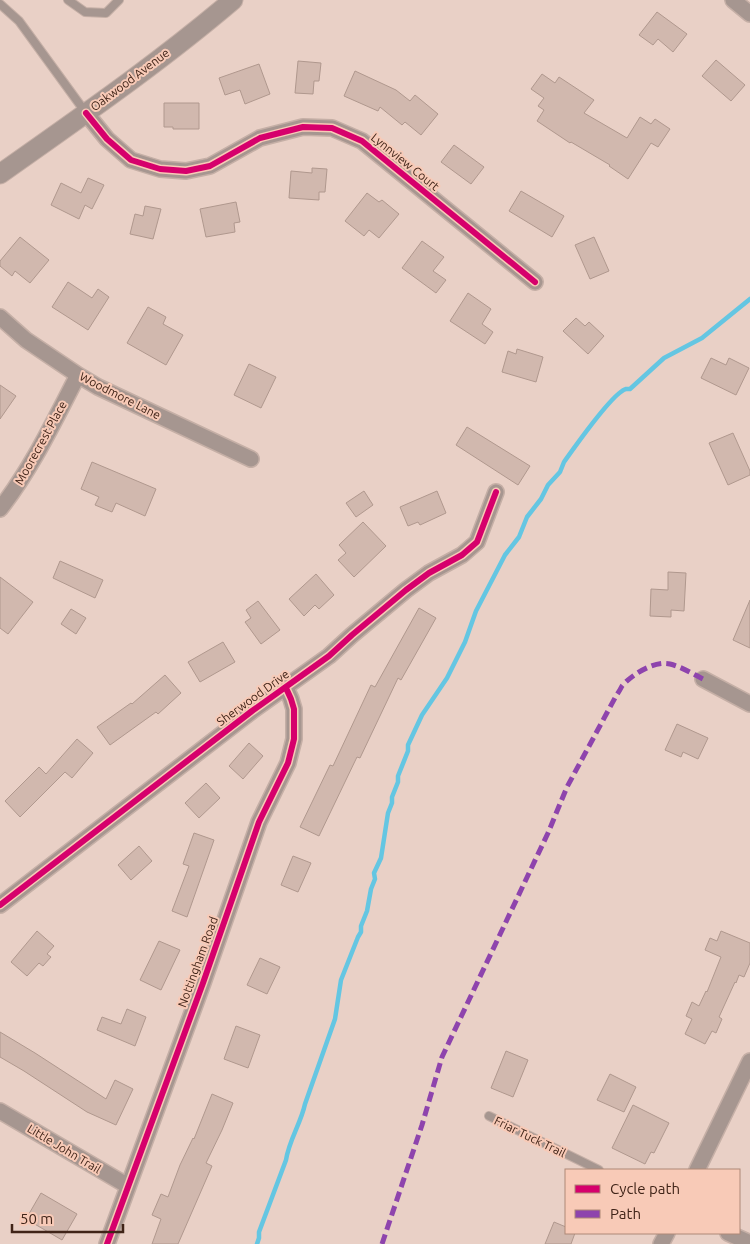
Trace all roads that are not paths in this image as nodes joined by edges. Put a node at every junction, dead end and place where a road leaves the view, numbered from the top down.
1 (68, 0) edge
2 (119, 0) edge
3 (233, 0) edge
4 (733, 0) edge
5 (0, 4) edge
6 (750, 14) edge
7 (86, 113) junction
8 (0, 174) edge
9 (535, 282) dead end
10 (0, 317) edge
11 (78, 375) junction
12 (251, 459) dead end
13 (496, 492) dead end
14 (0, 509) edge
15 (703, 679) dead end
16 (286, 688) junction
17 (750, 704) edge
18 (0, 905) edge
19 (750, 1061) edge
20 (0, 1111) edge
21 (489, 1116) dead end
22 (597, 1169) edge
23 (697, 1169) edge
24 (128, 1186) junction
25 (730, 1234) edge
26 (107, 1244) edge
27 (750, 1244) edge

1 - 2 lane
3 - 7 street, Oakwood Avenue
4 - 6 street
5 - 7 lane
7 - 8 street, Oakwood Avenue
7 - 9 street, Lynnview Court
10 - 11 street, Woodmore Lane
11 - 12 street, Woodmore Lane
11 - 14 street, Moorecrest Place
13 - 16 street, Sherwood Drive
15 - 17 street
16 - 18 street, Sherwood Drive
16 - 24 street, Nottingham Road
19 - 23 street
20 - 24 street, Little John Trail
21 - 22 lane, Friar Tuck Trail
24 - 26 street, Nottingham Road
25 - 27 street

